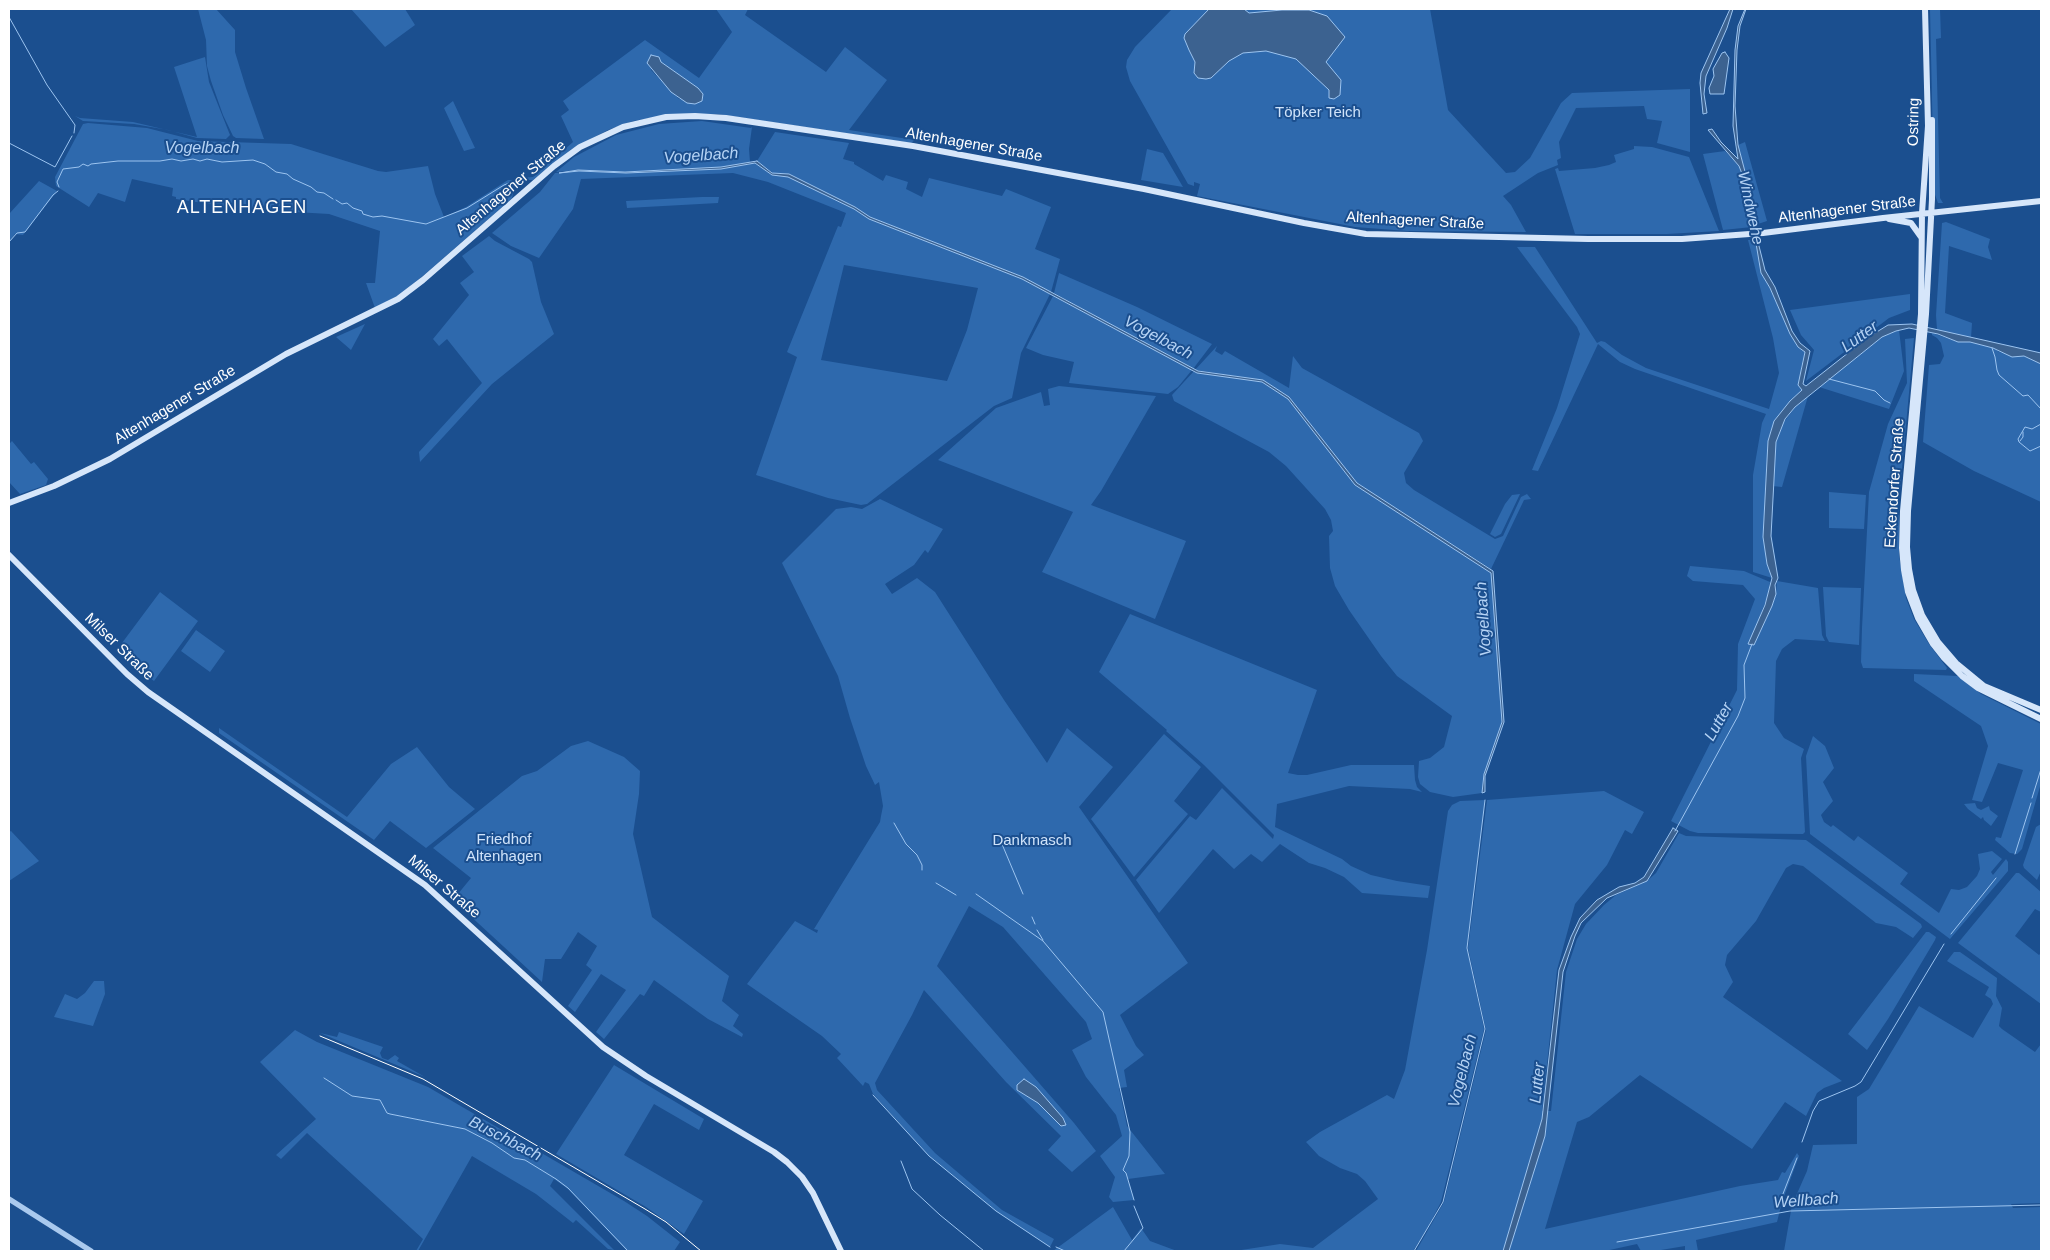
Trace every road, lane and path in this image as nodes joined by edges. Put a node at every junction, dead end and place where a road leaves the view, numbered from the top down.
1 (1925, 9) edge
2 (1926, 32) junction
3 (2041, 201) edge
4 (1922, 213) junction
5 (1932, 213) junction
6 (1883, 218) junction
7 (1922, 241) junction
8 (1924, 314) junction
9 (1922, 340) junction
10 (9, 503) edge
11 (9, 555) edge
12 (2041, 710) edge
13 (2041, 719) edge
14 (9, 1199) edge
15 (91, 1251) edge
16 (841, 1251) edge

1 - 2 main road, Ostring
2 - 4 main road, Ostring
2 - 5 main road, Ostring
3 - 5 main road, Altenhagener Straße
4 - 5 main road, Altenhagener Straße
4 - 6 main road, Altenhagener Straße
4 - 7 main road, Eckendorfer Straße
5 - 8 main road, Eckendorfer Straße
6 - 7 main road
6 - 10 main road, Altenhagener Straße
7 - 8 main road, Eckendorfer Straße
8 - 9 main road, Eckendorfer Straße
9 - 12 main road, Eckendorfer Straße
9 - 13 main road, Eckendorfer Straße
11 - 16 main road, Milser Straße
14 - 15 street

